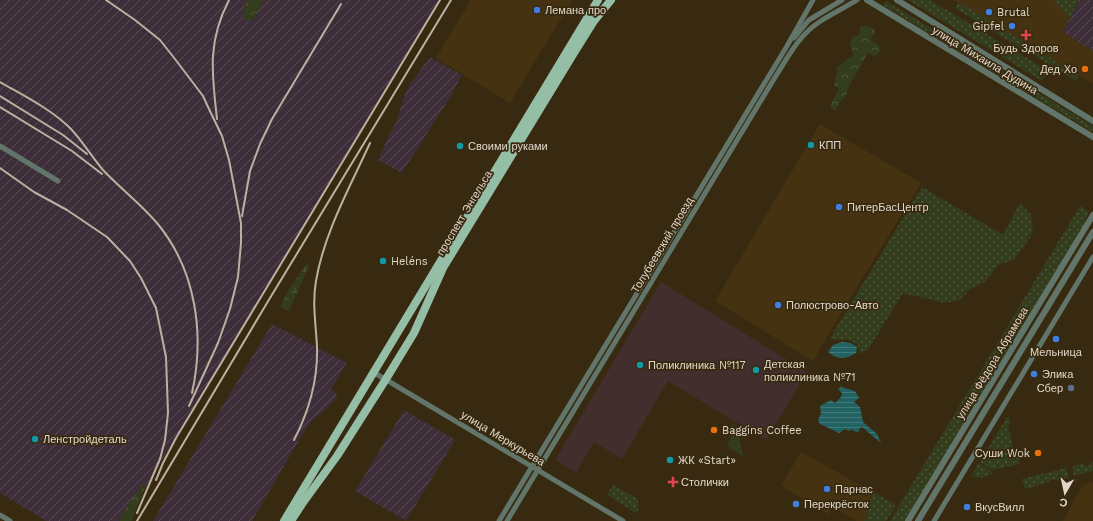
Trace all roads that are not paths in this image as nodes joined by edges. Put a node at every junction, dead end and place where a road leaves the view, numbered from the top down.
1 (598, 0) edge
2 (611, 0) edge
3 (813, 0) edge
4 (842, 0) edge
5 (857, 0) edge
6 (867, 0) edge
7 (897, 0) edge
8 (787, 46) junction
9 (1093, 121) edge
10 (1093, 137) edge
11 (0, 146) edge
12 (58, 181) dead end
13 (1093, 215) edge
14 (1093, 232) edge
15 (1093, 257) edge
16 (374, 372) junction
17 (386, 379) junction
18 (535, 468) junction
19 (0, 515) edge
20 (10, 521) edge
21 (284, 521) edge
22 (291, 521) edge
23 (499, 521) edge
24 (506, 521) edge
25 (623, 521) edge
26 (908, 521) edge
27 (918, 521) edge
28 (934, 521) edge

1 - 16 main road, проспект Энгельса
2 - 17 main road, проспект Энгельса
3 - 8 street, Толубеевский проезд
4 - 8 street, Толубеевский проезд
5 - 18 street, Толубеевский проезд
6 - 10 street, улица Михаила Дудина
7 - 9 street, улица Михаила Дудина
8 - 18 street, Толубеевский проезд
11 - 12 street
13 - 26 street, улица Фёдора Абрамова
14 - 27 street, улица Фёдора Абрамова
15 - 28 street
16 - 17 street, улица Меркурьева
16 - 21 main road, проспект Энгельса
17 - 18 street, улица Меркурьева
17 - 22 main road, проспект Энгельса
18 - 23 street, Толубеевский проезд
18 - 24 street, Толубеевский проезд
18 - 25 street, улица Меркурьева
19 - 20 street

